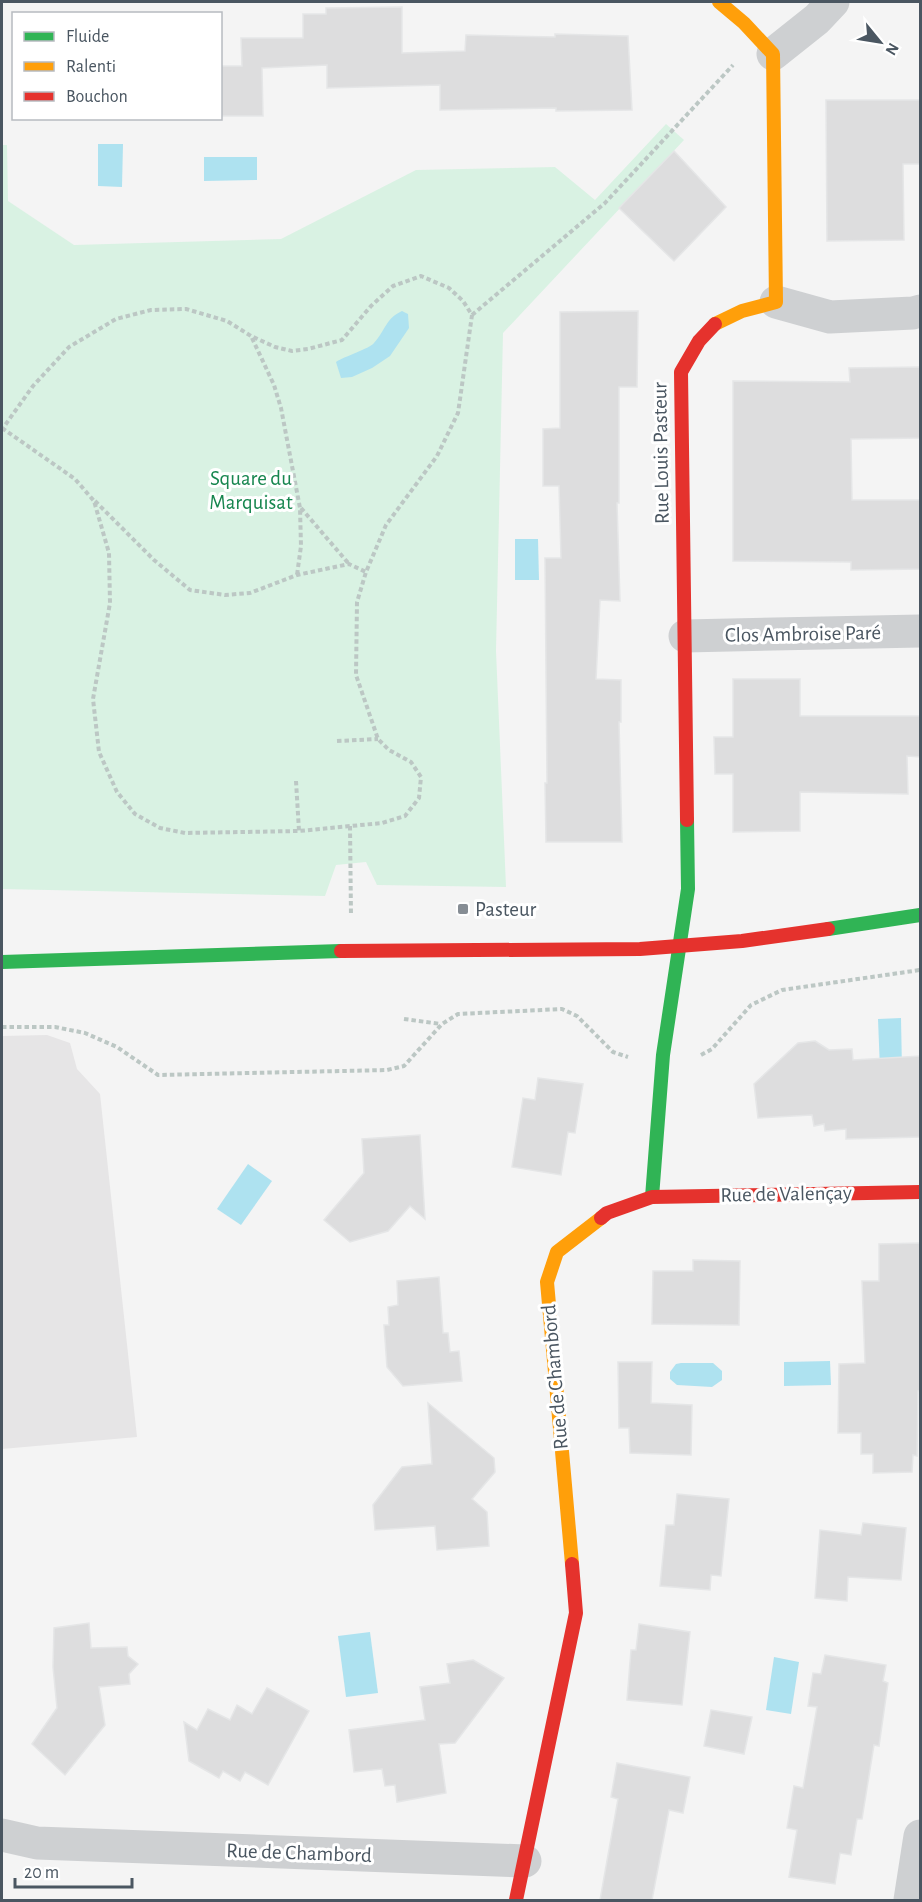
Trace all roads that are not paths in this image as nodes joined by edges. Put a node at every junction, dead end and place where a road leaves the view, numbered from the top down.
1 (719, 2) edge
2 (833, 2) edge
3 (766, 46) junction
4 (776, 302) junction
5 (921, 311) edge
6 (921, 631) edge
7 (685, 636) junction
8 (921, 915) edge
9 (681, 946) junction
10 (2, 962) edge
11 (921, 1192) edge
12 (652, 1197) junction
13 (2, 1834) edge
14 (921, 1836) edge
15 (525, 1861) junction
16 (516, 1900) edge
17 (910, 1900) edge

1 - 3 street
2 - 3 street
3 - 4 street
4 - 5 street
4 - 7 street, Rue Louis Pasteur
6 - 7 street, Clos Ambroise Paré
7 - 9 street, Rue Louis Pasteur
8 - 9 street
9 - 10 street
9 - 12 street
11 - 12 street, Rue de Valençay
12 - 15 street, Rue de Chambord
13 - 15 street, Rue de Chambord
14 - 17 street
15 - 16 street, Rue de Chambord

